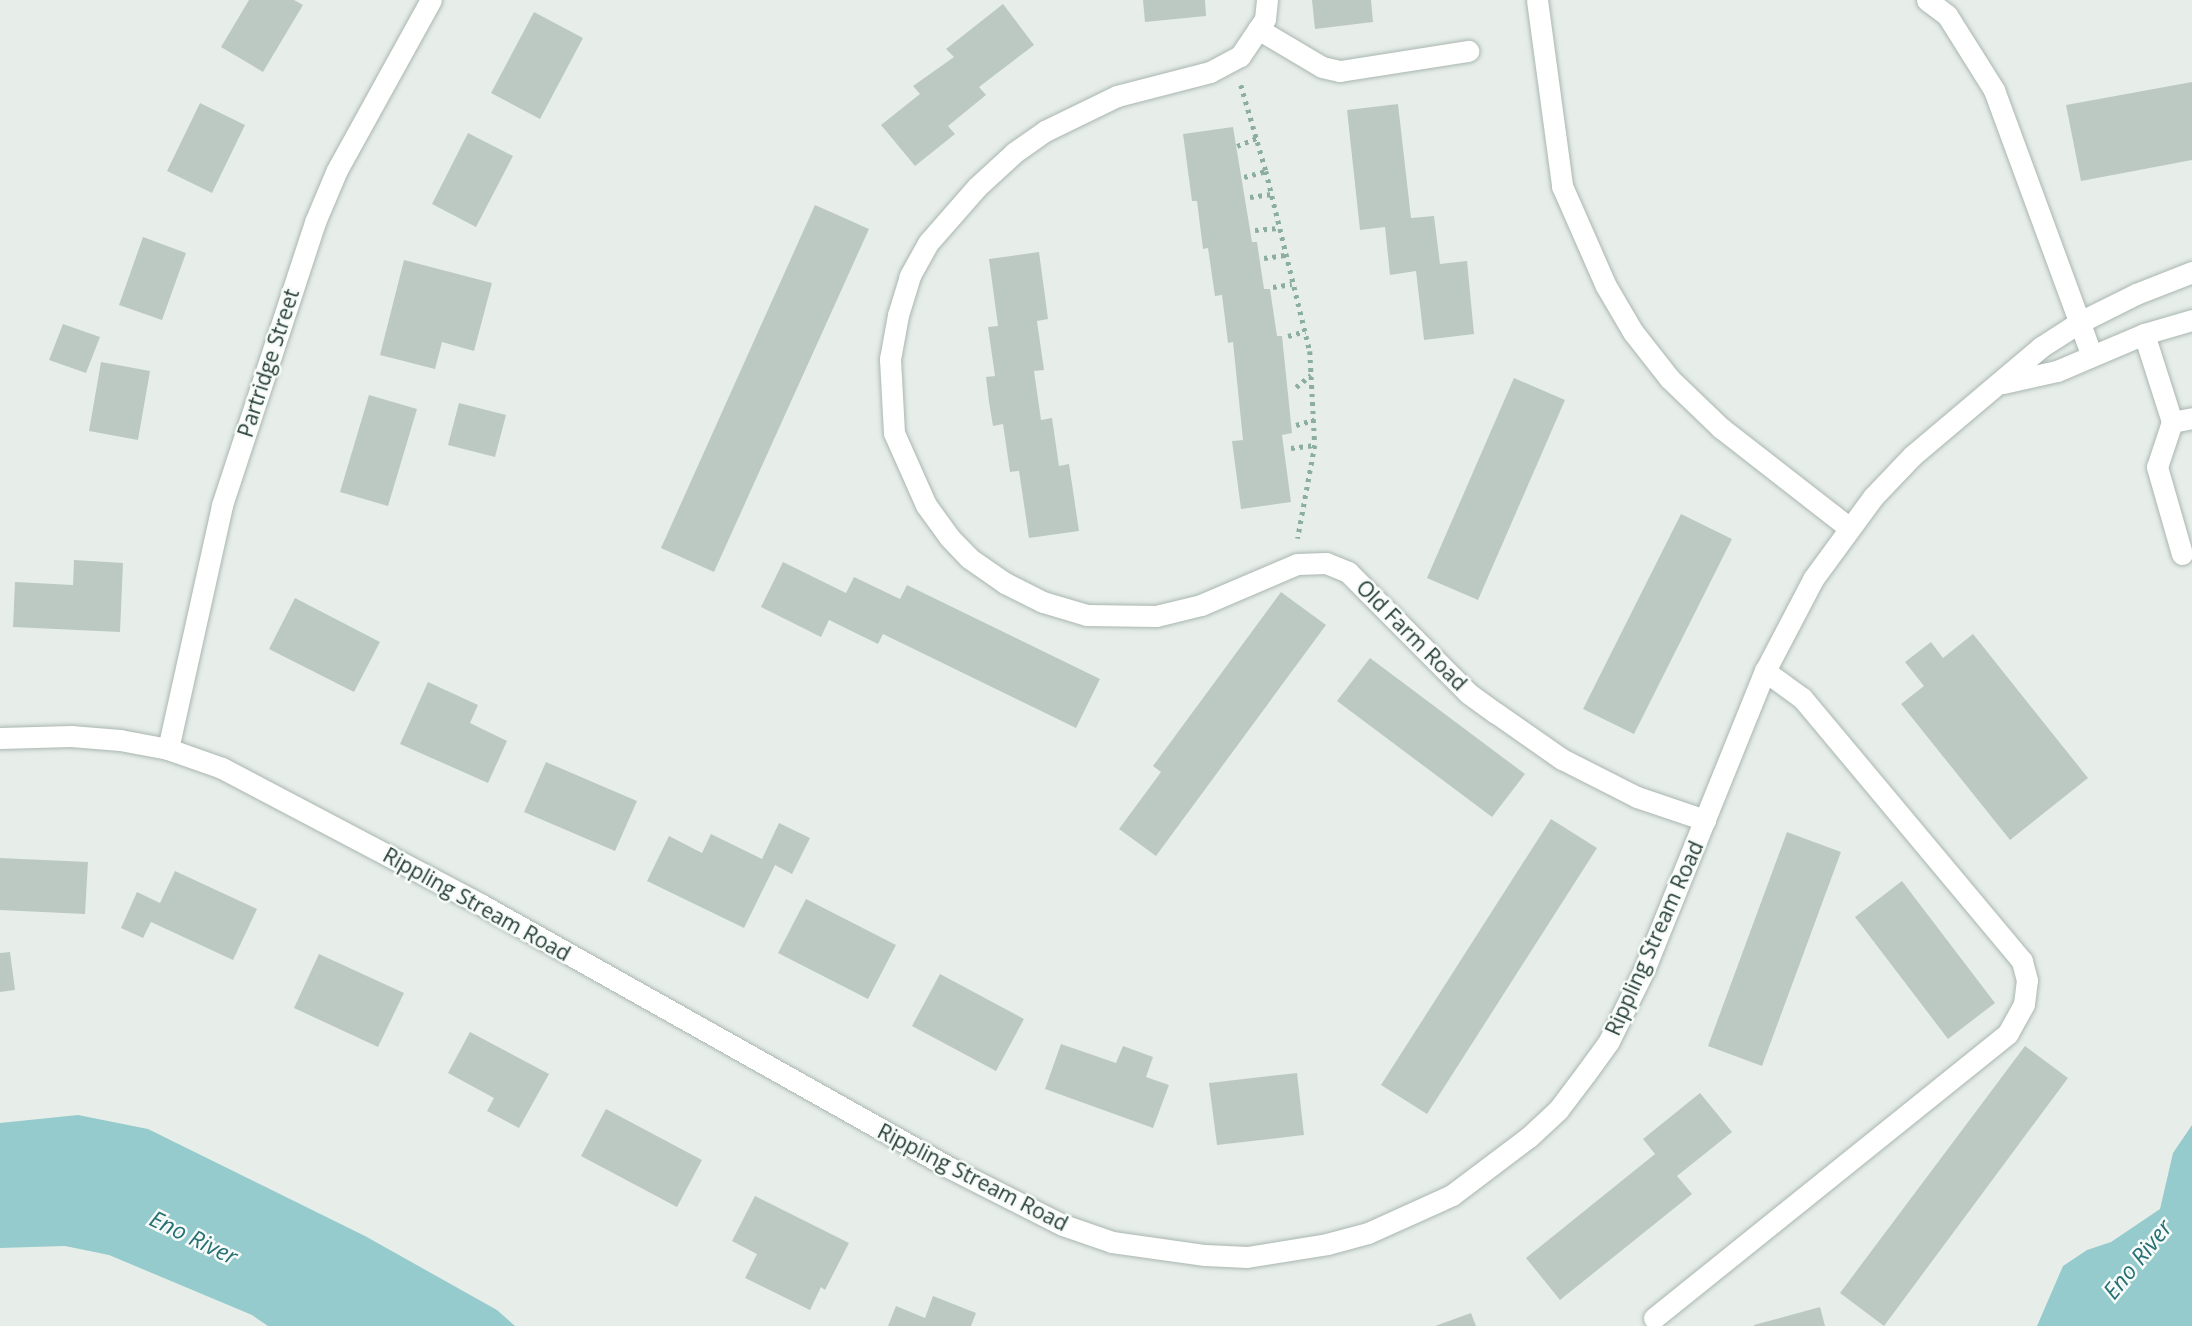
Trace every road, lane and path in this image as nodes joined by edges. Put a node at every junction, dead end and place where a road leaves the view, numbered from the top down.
1 (431, 0) edge
2 (1267, 0) edge
3 (1536, 0) edge
4 (1927, 0) edge
5 (1258, 29) junction
6 (1468, 51) dead end
7 (1229, 62) junction
8 (1257, 138) junction
9 (1237, 146) dead end
10 (1266, 171) junction
11 (1244, 177) dead end
12 (1272, 194) junction
13 (1250, 197) dead end
14 (1278, 228) junction
15 (1255, 230) dead end
16 (1285, 255) junction
17 (1264, 258) dead end
18 (2192, 272) edge
19 (1292, 284) junction
20 (1273, 287) dead end
21 (2192, 320) edge
22 (2080, 322) junction
23 (1305, 331) junction
24 (2144, 334) junction
25 (1287, 335) dead end
26 (2092, 356) junction
27 (1312, 374) junction
28 (1997, 385) junction
29 (1296, 387) dead end
30 (1314, 420) junction
31 (2182, 420) edge
32 (1296, 425) dead end
33 (1315, 445) junction
34 (1291, 448) dead end
35 (1848, 527) junction
36 (2182, 554) dead end
37 (1297, 564) junction
38 (1765, 671) junction
39 (0, 738) edge
40 (168, 749) junction
41 (1705, 820) junction
42 (1654, 1318) dead end

1 - 40 street, Partridge Street
2 - 5 street, Old Farm Road
3 - 35 street
4 - 22 street
5 - 6 street
5 - 7 street, Old Farm Road
7 - 8 path
7 - 37 street, Old Farm Road
8 - 9 path
8 - 10 path
10 - 11 path
10 - 12 path
12 - 13 path
12 - 14 path
14 - 15 path
14 - 16 path
16 - 17 path
16 - 19 path
18 - 22 street, Rippling Stream Road
19 - 20 path
19 - 23 path
21 - 24 street, Rippling Stream Road
22 - 26 street
22 - 28 street, Rippling Stream Road
23 - 25 path
23 - 27 path
24 - 26 street, Rippling Stream Road
24 - 31 street
26 - 28 street, Rippling Stream Road
27 - 29 path
27 - 30 path
28 - 35 street, Rippling Stream Road
30 - 32 path
30 - 33 path
31 - 36 street
33 - 34 path
33 - 37 path
35 - 38 street, Rippling Stream Road
37 - 41 street, Old Farm Road
38 - 41 street, Rippling Stream Road
38 - 42 street
39 - 40 street, Rippling Stream Road
40 - 41 street, Rippling Stream Road

